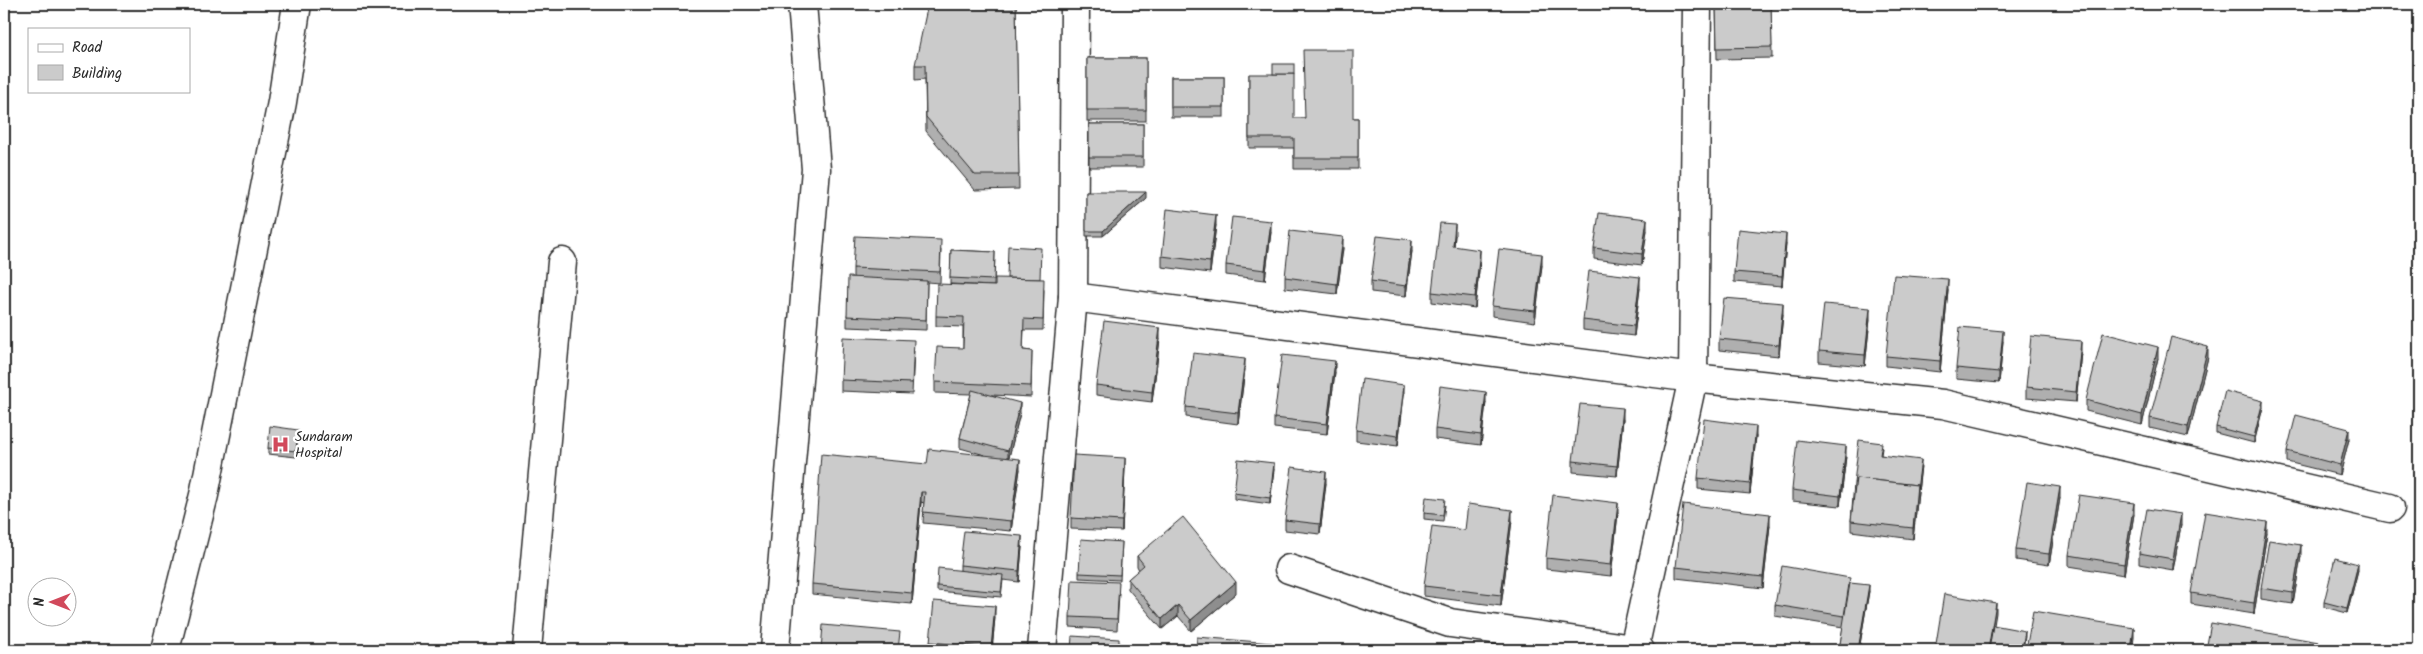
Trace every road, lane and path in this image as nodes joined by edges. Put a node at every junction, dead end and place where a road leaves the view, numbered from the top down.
1 (297, 4) edge
2 (802, 4) edge
3 (1075, 4) edge
4 (1697, 4) edge
5 (562, 262) dead end
6 (1074, 297) junction
7 (1693, 378) junction
8 (2390, 508) dead end
9 (1289, 569) dead end
10 (165, 650) edge
11 (527, 650) edge
12 (775, 650) edge
13 (1042, 650) edge
14 (1637, 650) edge

1 - 10 street
2 - 12 street
3 - 6 street
4 - 7 street
5 - 11 street
6 - 7 street
6 - 13 street
7 - 8 street
7 - 14 street
9 - 14 street

